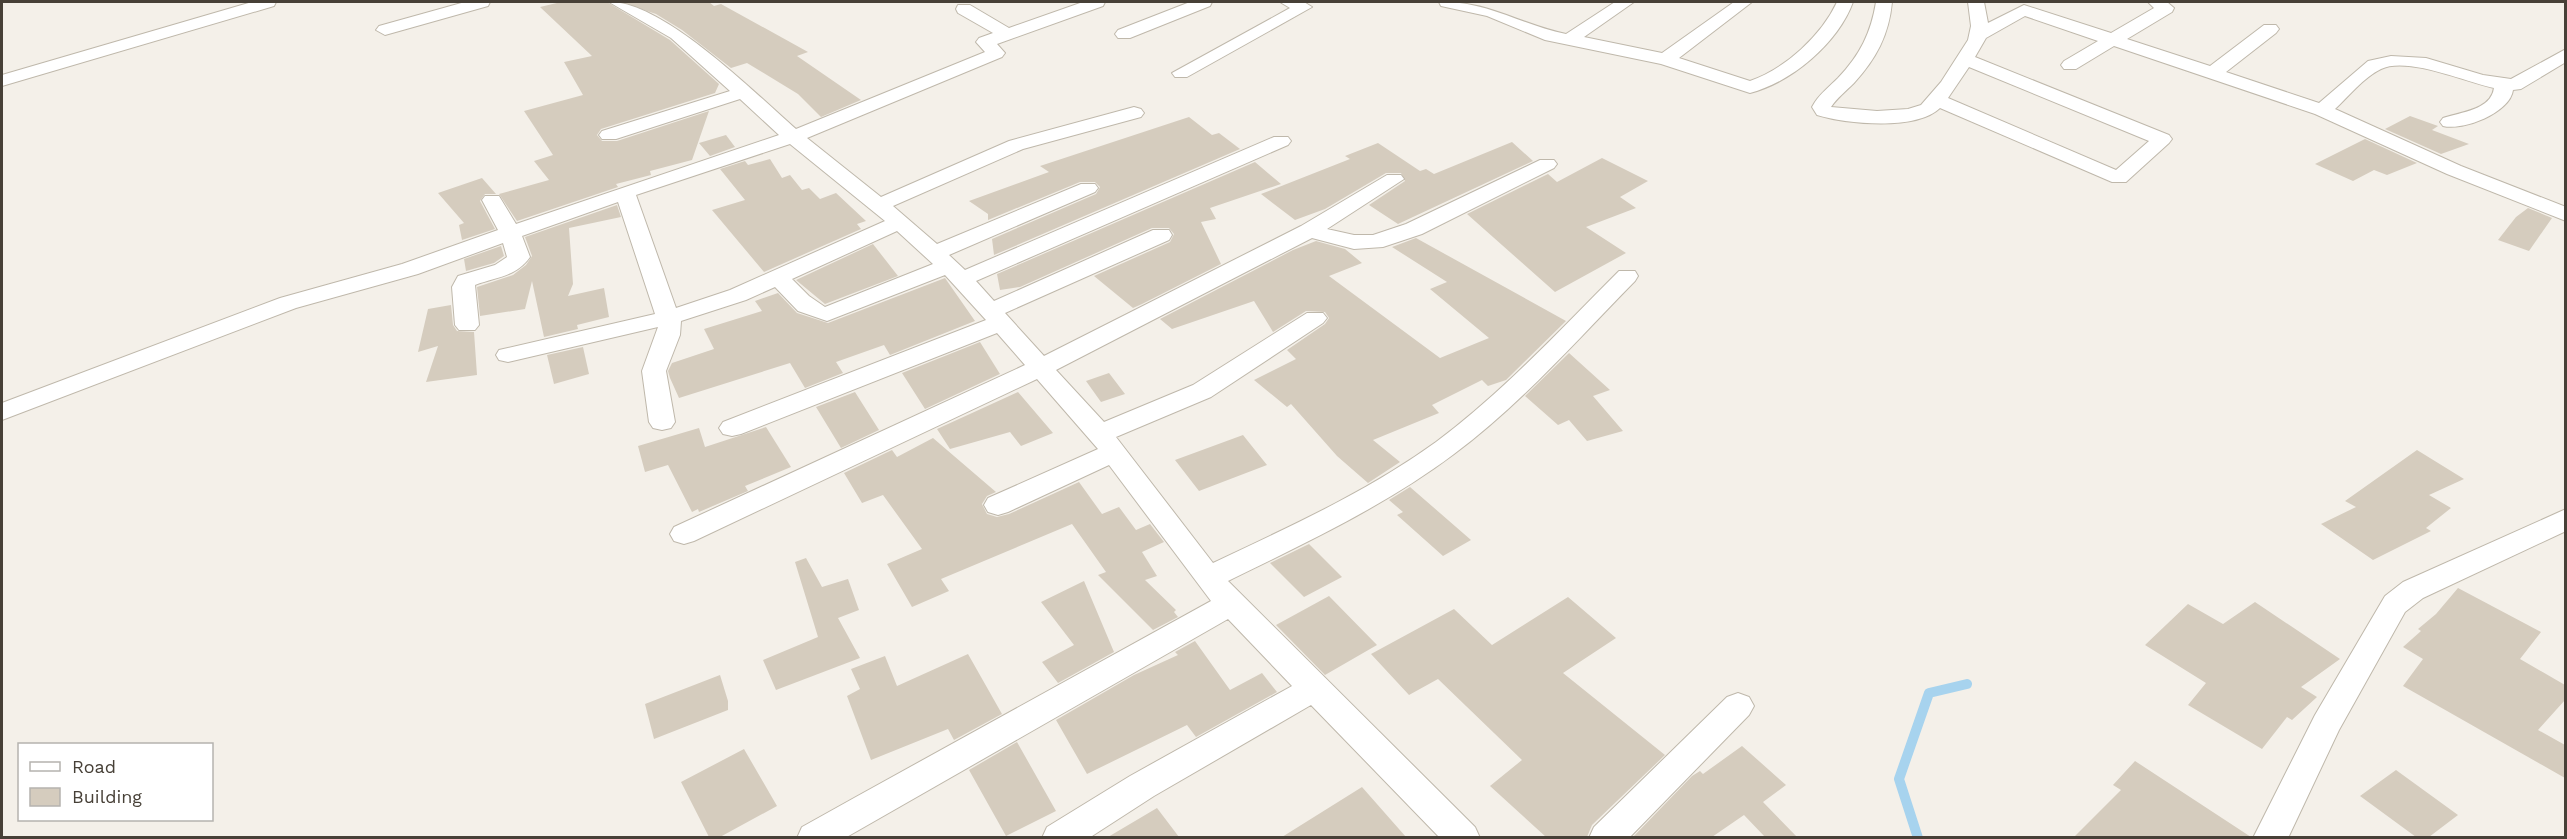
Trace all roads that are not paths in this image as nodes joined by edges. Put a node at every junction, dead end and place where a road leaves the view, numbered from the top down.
1 (200, 2) edge
2 (268, 2) edge
3 (482, 2) edge
4 (617, 2) edge
5 (1053, 2) edge
6 (1097, 2) edge
7 (1205, 2) edge
8 (1288, 2) edge
9 (1447, 2) edge
10 (1512, 2) edge
11 (1626, 2) edge
12 (1744, 2) edge
13 (1845, 2) edge
14 (1884, 2) edge
15 (1976, 2) edge
16 (2156, 2) edge
17 (2032, 6) edge
18 (964, 9) dead end
19 (1070, 11) junction
20 (1492, 12) junction
21 (216, 17) junction
22 (2270, 29) dead end
23 (385, 30) dead end
24 (1007, 34) junction
25 (1980, 34) junction
26 (1130, 37) dead end
27 (1568, 40) junction
28 (2115, 41) junction
29 (2565, 54) edge
30 (1665, 59) junction
31 (1964, 59) junction
32 (2070, 65) dead end
33 (1181, 73) dead end
34 (2213, 73) junction
35 (2, 81) edge
36 (2504, 85) junction
37 (744, 92) junction
38 (1939, 101) junction
39 (2322, 110) junction
40 (1134, 113) dead end
41 (2450, 122) dead end
42 (609, 135) dead end
43 (793, 137) junction
44 (1281, 141) dead end
45 (1547, 164) dead end
46 (1394, 179) dead end
47 (1088, 188) dead end
48 (626, 192) junction
49 (492, 200) dead end
50 (879, 205) junction
51 (2565, 215) edge
52 (900, 222) junction
53 (1309, 231) junction
54 (510, 232) junction
55 (1161, 236) dead end
56 (948, 266) junction
57 (1627, 276) dead end
58 (779, 278) junction
59 (997, 316) junction
60 (667, 318) junction
61 (1315, 318) dead end
62 (467, 325) dead end
63 (508, 355) dead end
64 (1042, 367) junction
65 (2, 412) edge
66 (662, 422) dead end
67 (732, 428) dead end
68 (1107, 444) junction
69 (998, 504) dead end
70 (2565, 519) edge
71 (684, 534) dead end
72 (1208, 578) junction
73 (1231, 604) junction
74 (1315, 688) junction
75 (1738, 706) dead end
76 (814, 837) edge
77 (1059, 837) edge
78 (1463, 837) edge
79 (1606, 837) edge
80 (2270, 837) edge

1 - 21 street
2 - 21 street
3 - 23 street
4 - 37 street
5 - 19 street
6 - 19 street
7 - 26 street
8 - 33 street
9 - 20 street
10 - 20 street
11 - 27 street
12 - 30 street
13 - 30 street
14 - 38 street
15 - 25 street
16 - 28 street
17 - 25 street
17 - 28 street
18 - 24 street
19 - 24 street
20 - 27 street
21 - 35 street
22 - 34 street
24 - 43 street
25 - 31 street
27 - 30 street
28 - 32 street
28 - 34 street
29 - 36 street
31 - 38 street
31 - 38 street
34 - 39 street
36 - 39 street
36 - 41 street
37 - 42 street
37 - 43 street
39 - 51 street
40 - 50 street
43 - 48 street
43 - 50 street
44 - 56 street
45 - 53 street
46 - 53 street
47 - 56 street
48 - 54 street
48 - 60 street
49 - 54 street
50 - 52 street
52 - 56 street
52 - 58 street
53 - 64 street
54 - 62 street
54 - 65 street
55 - 59 street
56 - 58 street
56 - 59 street
57 - 72 street
58 - 60 street
59 - 64 street
59 - 67 street
60 - 63 street
60 - 66 street
61 - 68 street
64 - 68 street
64 - 71 street
68 - 69 street
68 - 72 street
70 - 80 street
72 - 73 street
73 - 74 street
73 - 76 street
74 - 77 street
74 - 78 street
75 - 79 street

